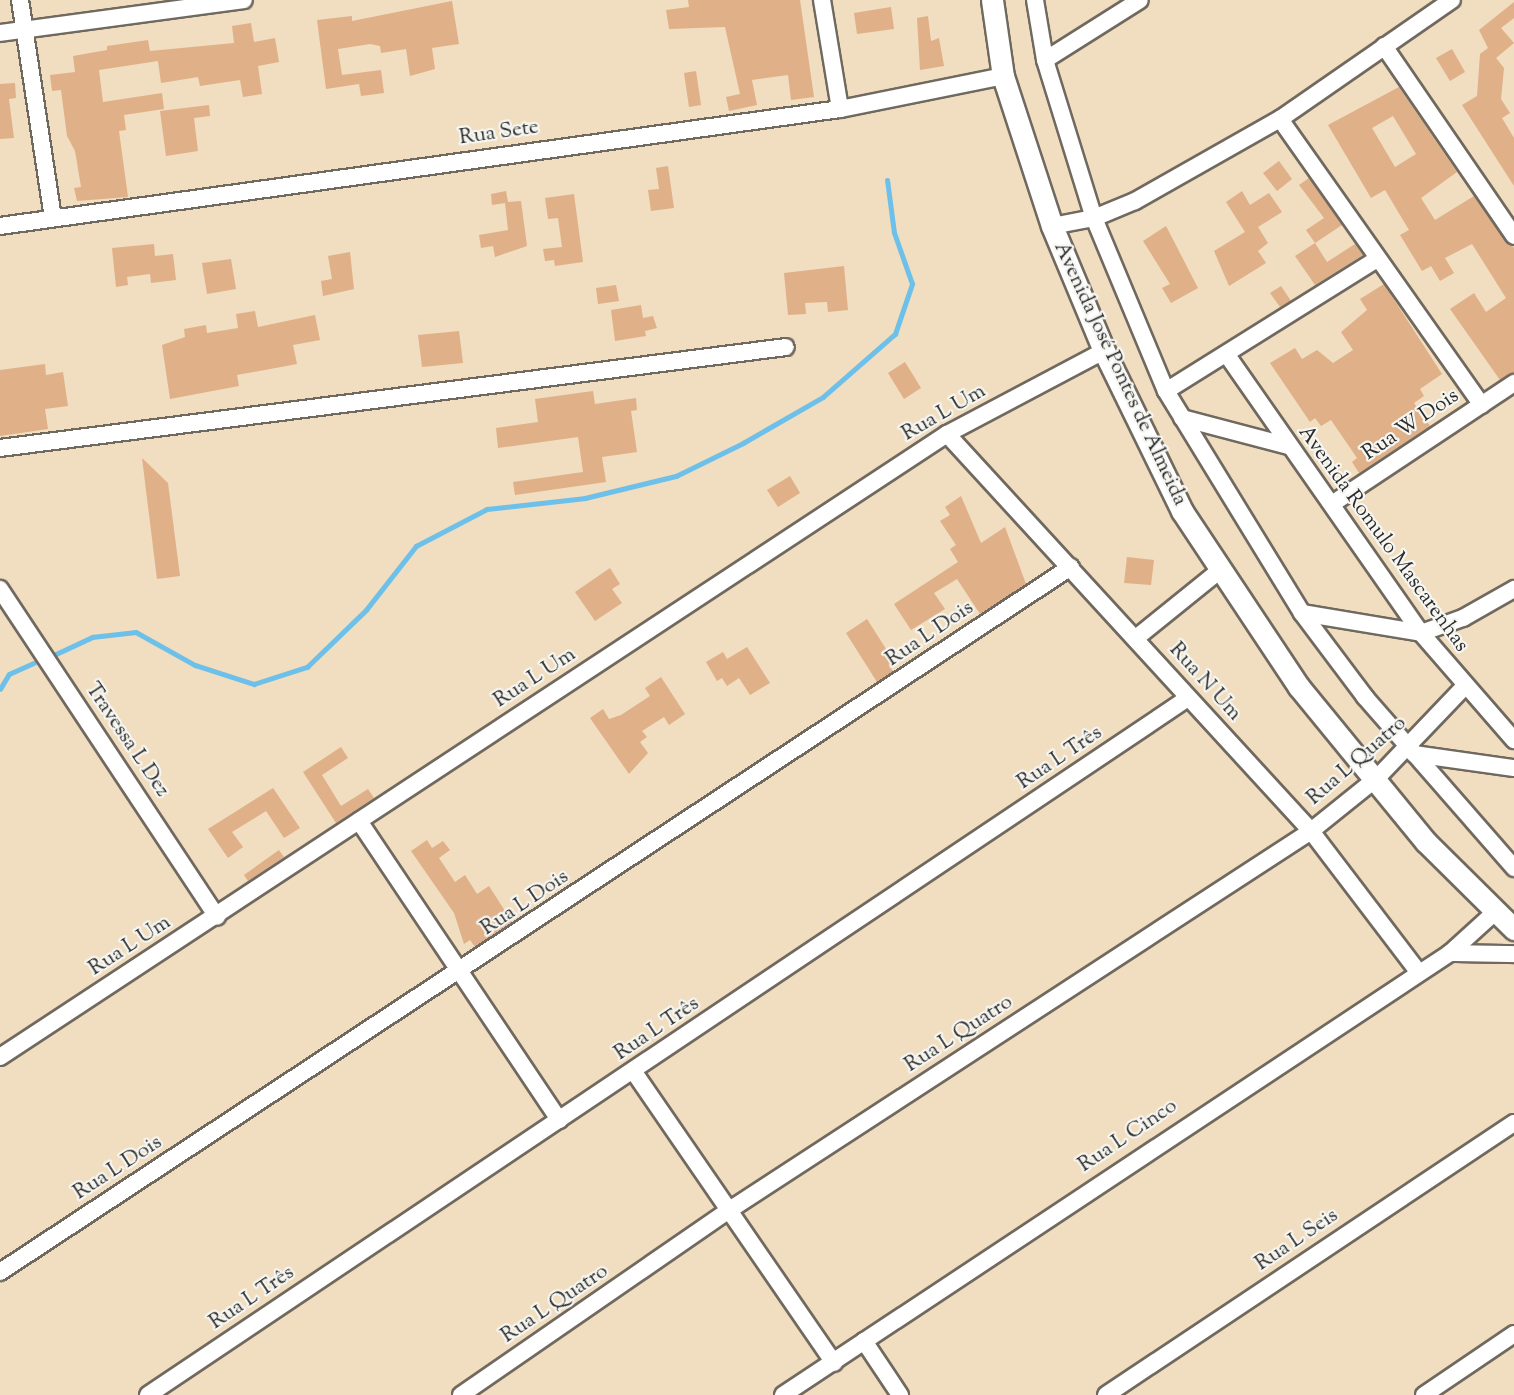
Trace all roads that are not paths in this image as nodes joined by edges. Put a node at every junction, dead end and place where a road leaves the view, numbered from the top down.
1 (20, 0) edge
2 (244, 0) edge
3 (822, 0) edge
4 (992, 0) edge
5 (1035, 0) edge
6 (1140, 0) edge
7 (1452, 0) edge
8 (24, 30) junction
9 (0, 33) edge
10 (1384, 46) junction
11 (1045, 60) junction
12 (1003, 76) junction
13 (840, 109) junction
14 (1280, 119) junction
15 (54, 218) junction
16 (1094, 218) junction
17 (0, 226) edge
18 (1052, 226) junction
19 (1514, 236) edge
20 (1376, 260) junction
21 (786, 347) dead end
22 (1104, 351) junction
23 (1227, 355) junction
24 (1514, 383) edge
25 (1166, 391) junction
26 (1482, 405) junction
27 (1182, 418) junction
28 (947, 434) junction
29 (1289, 446) junction
30 (0, 448) edge
31 (1332, 504) junction
32 (1071, 567) junction
33 (1219, 571) junction
34 (0, 589) edge
35 (1514, 589) edge
36 (5, 608) edge
37 (1302, 613) junction
38 (1421, 633) junction
39 (1136, 638) junction
40 (1463, 688) junction
41 (1188, 698) junction
42 (1514, 741) edge
43 (1411, 751) junction
44 (1514, 768) edge
45 (1377, 778) junction
46 (360, 821) junction
47 (1311, 831) junction
48 (1514, 868) edge
49 (1495, 912) junction
50 (217, 917) junction
51 (1514, 929) edge
52 (1450, 953) junction
53 (1514, 954) edge
54 (1417, 970) junction
55 (459, 973) junction
56 (0, 1057) edge
57 (634, 1072) junction
58 (559, 1120) junction
59 (1514, 1124) edge
60 (731, 1209) junction
61 (0, 1272) edge
62 (1514, 1334) edge
63 (864, 1341) junction
64 (834, 1363) junction
65 (794, 1392) edge
66 (148, 1395) edge
67 (460, 1395) edge
68 (900, 1395) edge
69 (1106, 1395) edge
70 (1424, 1395) edge

1 - 8 street
2 - 8 street
3 - 13 street
4 - 12 street, Avenida José Pontes de Almeida
5 - 11 street, Avenida José Pontes de Almeida
6 - 11 street
7 - 10 street
8 - 9 street
8 - 15 street
10 - 14 street
10 - 19 street
11 - 16 street, Avenida José Pontes de Almeida
12 - 13 street, Rua Sete
12 - 18 street, Avenida José Pontes de Almeida
13 - 15 street, Rua Sete
14 - 16 street
14 - 20 street
15 - 17 street, Rua Sete
16 - 18 street
16 - 25 street, Avenida José Pontes de Almeida
18 - 22 street, Avenida José Pontes de Almeida
20 - 23 street
20 - 26 street
21 - 30 street
22 - 28 street, Rua L Um
22 - 33 street, Avenida José Pontes de Almeida
23 - 25 street
23 - 29 street, Avenida Romulo Mascarenhas
24 - 26 street, Rua W Dois
25 - 27 street, Avenida José Pontes de Almeida
26 - 31 street, Rua W Dois
27 - 29 street
27 - 37 street, Avenida José Pontes de Almeida
28 - 32 street, Rua N Um
28 - 46 street, Rua L Um
29 - 31 street, Avenida Romulo Mascarenhas
31 - 38 street, Avenida Romulo Mascarenhas
32 - 39 street, Rua N Um
32 - 55 street, Rua L Dois
33 - 39 street
33 - 45 street, Avenida José Pontes de Almeida
34 - 36 street, Travessa L Dez
35 - 38 street
36 - 50 street, Travessa L Dez
37 - 38 street
37 - 43 street, Avenida José Pontes de Almeida
38 - 40 street, Avenida Romulo Mascarenhas
39 - 41 street, Rua N Um
40 - 42 street, Avenida Romulo Mascarenhas
40 - 43 street, Rua L Quatro
41 - 47 street, Rua N Um
41 - 57 street, Rua L Três
43 - 44 street
43 - 45 street, Rua L Quatro
43 - 48 street, Avenida José Pontes de Almeida
45 - 47 street, Rua L Quatro
45 - 49 street, Avenida José Pontes de Almeida
46 - 50 street, Rua L Um
46 - 55 street
47 - 54 street, Rua N Um
47 - 60 street, Rua L Quatro
49 - 51 street, Avenida José Pontes de Almeida
49 - 52 street, Rua L Cinco
50 - 56 street, Rua L Um
52 - 53 street
52 - 54 street, Rua L Cinco
54 - 63 street, Rua L Cinco
55 - 58 street
55 - 61 street, Rua L Dois
57 - 58 street, Rua L Três
57 - 60 street
58 - 66 street, Rua L Três
59 - 69 street, Rua L Seis
60 - 64 street
60 - 67 street, Rua L Quatro
62 - 70 street
63 - 64 street, Rua L Cinco
63 - 68 street
64 - 65 street, Rua L Cinco

